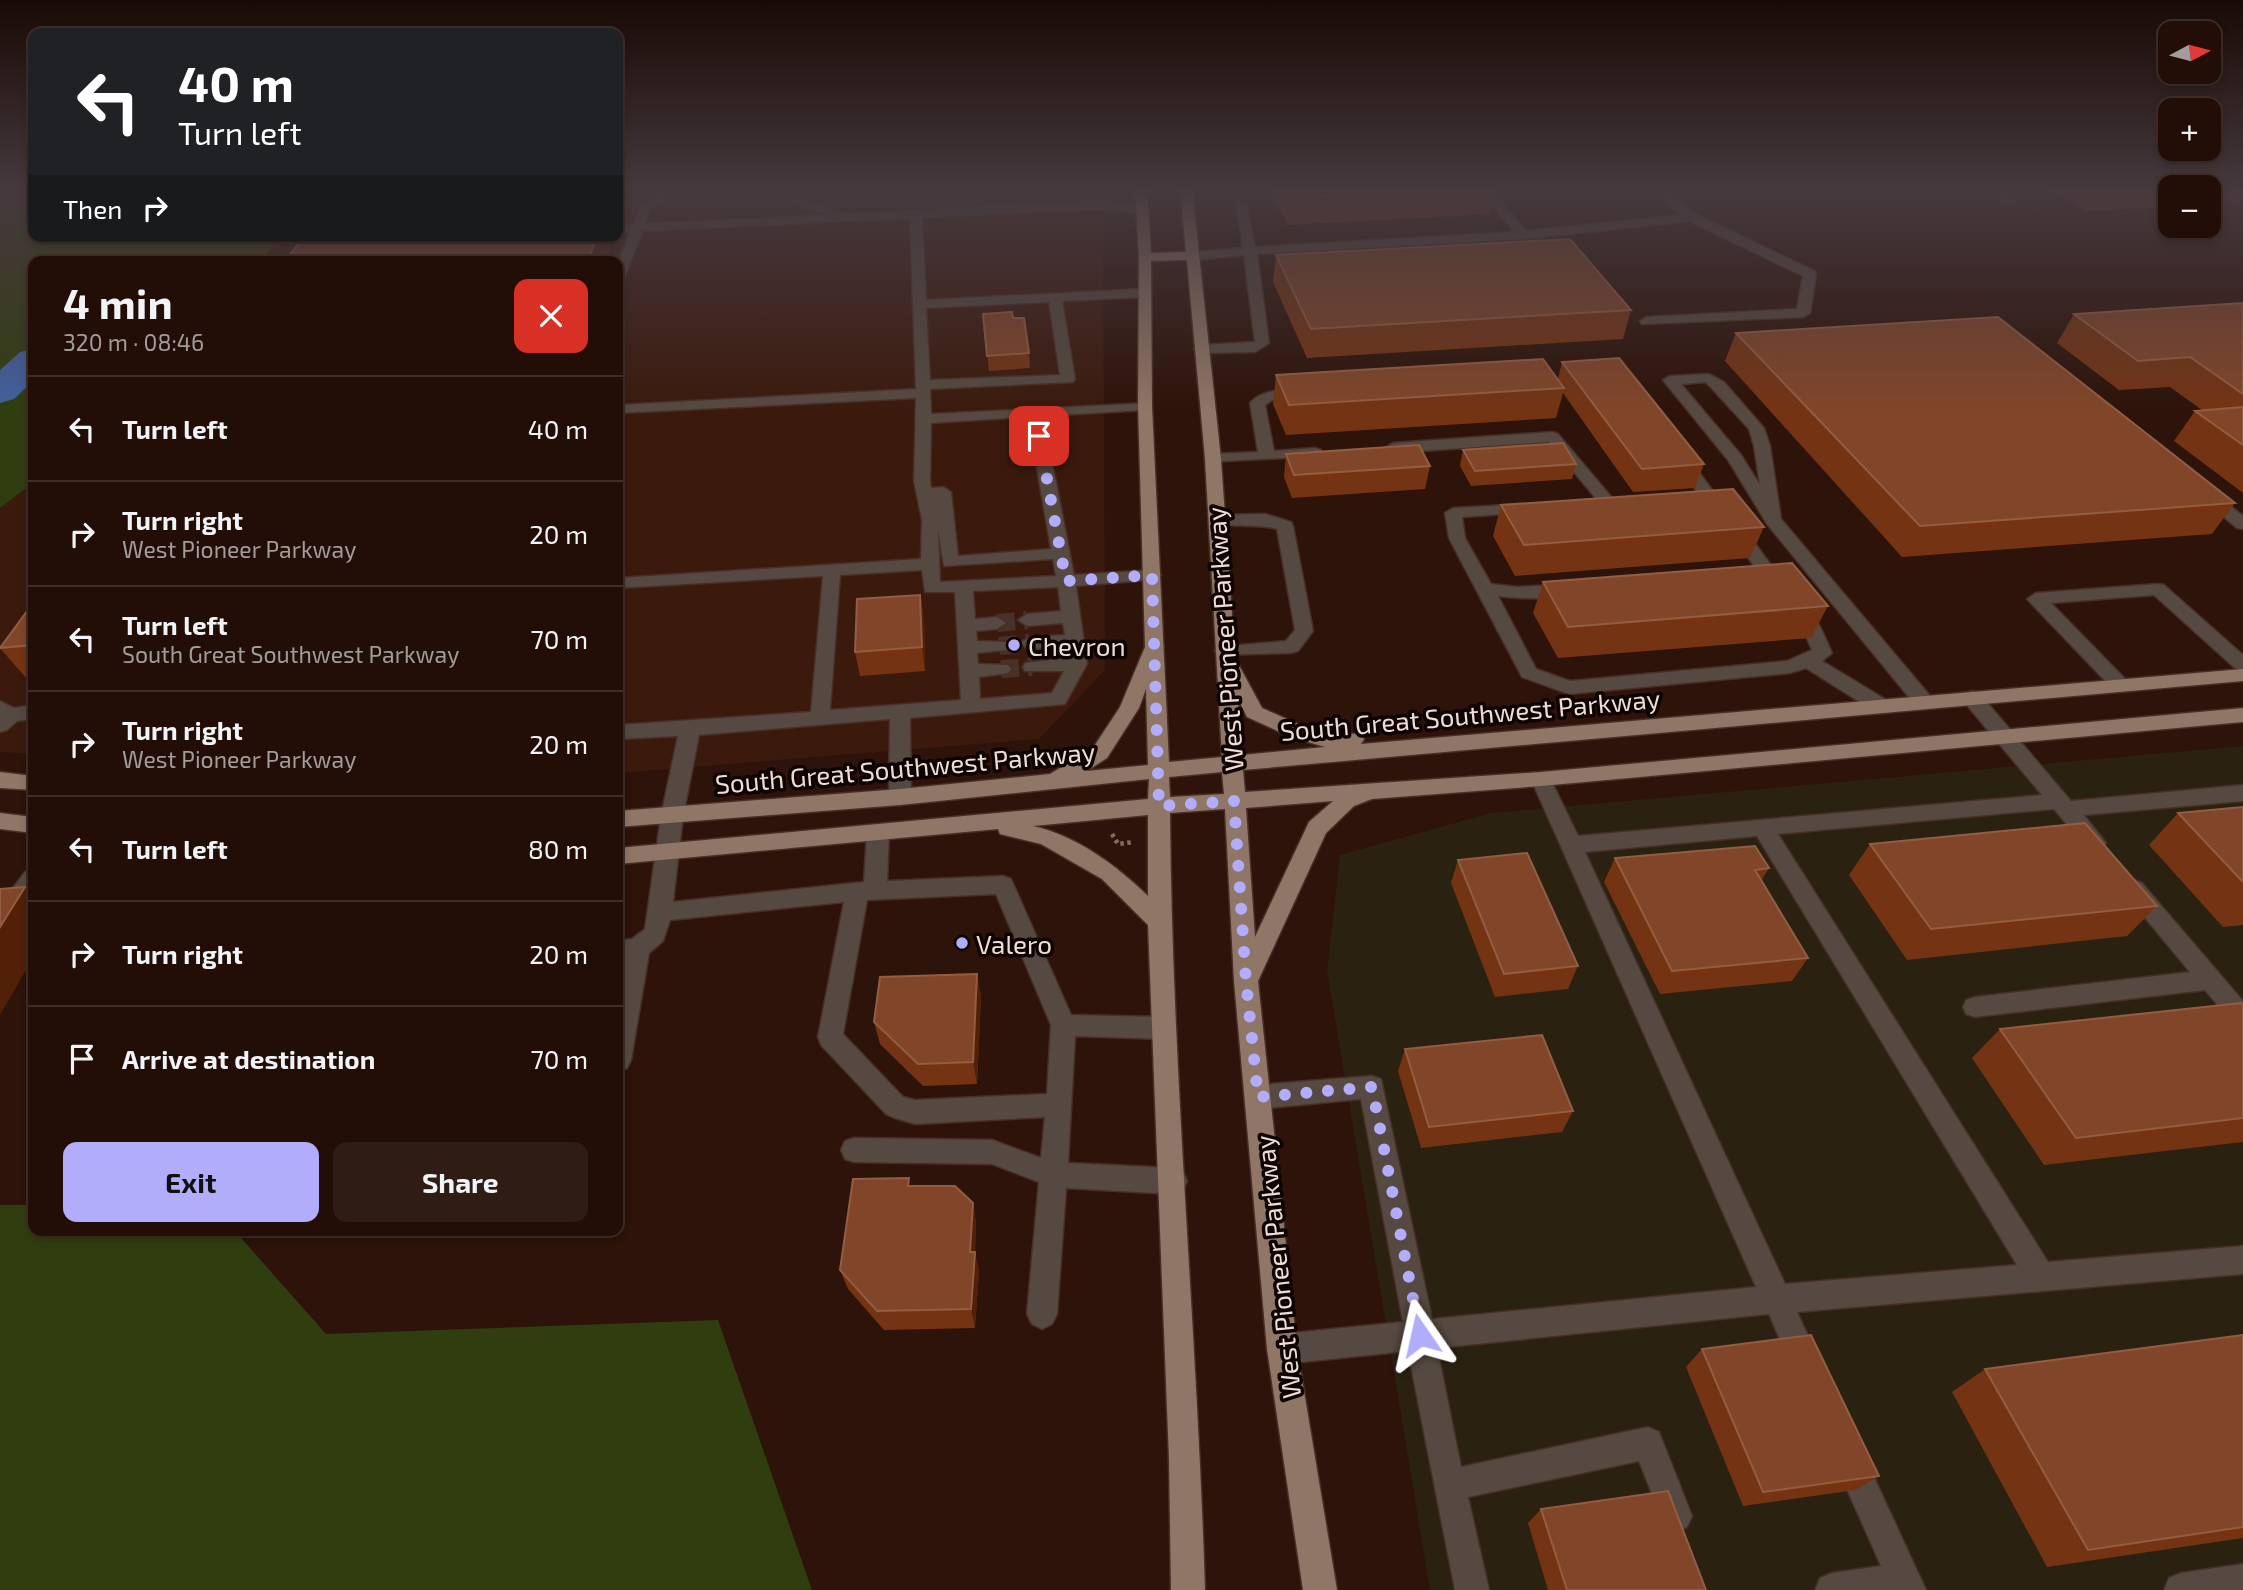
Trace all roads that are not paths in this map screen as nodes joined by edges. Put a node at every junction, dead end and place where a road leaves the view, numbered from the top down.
1 (917, 263) edge
2 (1145, 263) edge
3 (1195, 263) edge
4 (1252, 263) edge
5 (1787, 263) edge
6 (1143, 293) junction
7 (1055, 297) junction
8 (918, 304) junction
9 (1647, 321) dead end
10 (1202, 349) junction
11 (923, 389) junction
12 (1323, 393) edge
13 (1145, 406) junction
14 (623, 409) edge
15 (1035, 412) junction
16 (924, 419) junction
17 (1669, 443) edge
18 (1376, 449) edge
19 (1335, 452) edge
20 (1267, 456) junction
21 (1213, 459) junction
22 (2192, 483) edge
23 (925, 493) junction
24 (1709, 497) junction
25 (1683, 499) edge
26 (1643, 502) edge
27 (1609, 504) junction
28 (1583, 505) edge
29 (1544, 508) edge
30 (1217, 520) junction
31 (1773, 520) junction
32 (2243, 524) edge
33 (1061, 553) junction
34 (930, 564) junction
35 (832, 570) junction
36 (1152, 575) junction
37 (1730, 580) edge
38 (1066, 581) junction
39 (623, 583) edge
40 (964, 586) junction
41 (1485, 589) junction
42 (1584, 589) edge
43 (1788, 598) edge
44 (1071, 616) junction
45 (1027, 620) tunnel mouth
46 (997, 623) tunnel mouth
47 (966, 626) junction
48 (1075, 640) junction
49 (1029, 643) tunnel mouth
50 (1156, 643) junction
51 (999, 646) tunnel mouth
52 (968, 648) junction
53 (1224, 651) junction
54 (1807, 660) junction
55 (1078, 664) junction
56 (2243, 665) edge
57 (1032, 667) tunnel mouth
58 (1001, 669) tunnel mouth
59 (969, 671) junction
60 (2243, 675) edge
61 (2122, 685) junction
62 (1972, 698) junction
63 (1924, 702) junction
64 (971, 706) junction
65 (1881, 706) junction
66 (900, 712) junction
67 (28, 713) edge
68 (2243, 715) edge
69 (4, 716) edge
70 (820, 718) junction
71 (690, 729) junction
72 (623, 732) edge
73 (2004, 736) junction
74 (1472, 742) junction
75 (1233, 764) junction
76 (1159, 772) junction
77 (1541, 779) junction
78 (0, 780) edge
79 (1053, 782) junction
80 (28, 783) edge
81 (1372, 790) junction
82 (2243, 793) edge
83 (900, 797) junction
84 (1234, 801) junction
85 (2063, 805) junction
86 (1159, 806) junction
87 (671, 816) junction
88 (623, 819) edge
89 (0, 821) edge
90 (985, 823) junction
91 (28, 824) edge
92 (1763, 828) junction
93 (878, 833) junction
94 (1570, 845) junction
95 (666, 851) junction
96 (623, 855) edge
97 (28, 885) edge
98 (866, 891) junction
99 (0, 905) edge
100 (660, 912) junction
101 (1159, 922) junction
102 (628, 949) edge
103 (2211, 979) junction
104 (1246, 981) junction
105 (623, 1004) edge
106 (1975, 1007) dead end
107 (2243, 1017) edge
108 (1063, 1025) junction
109 (1164, 1028) junction
110 (1258, 1097) junction
111 (1059, 1105) junction
112 (854, 1150) dead end
113 (1053, 1175) junction
114 (1172, 1181) junction
115 (2243, 1261) edge
116 (2041, 1277) junction
117 (1777, 1299) junction
118 (1042, 1314) dead end
119 (1420, 1335) junction
120 (1282, 1349) junction
121 (1817, 1387) edge
122 (1840, 1438) edge
123 (1448, 1485) junction
124 (1686, 1541) edge
125 (2243, 1581) edge
126 (1188, 1590) edge
127 (1320, 1590) edge
128 (1472, 1590) edge
129 (1832, 1590) edge
130 (1901, 1590) edge
131 (1909, 1590) edge
132 (2181, 1590) edge

1 - 8 lane
2 - 6 main road
3 - 10 main road, West Pioneer Parkway
4 - 10 lane
5 - 9 lane
6 - 7 lane
6 - 13 main road
7 - 8 lane
7 - 11 lane
8 - 11 lane
10 - 21 main road, West Pioneer Parkway
11 - 14 lane
11 - 16 lane
12 - 20 lane
13 - 15 lane
13 - 36 main road
15 - 16 lane
15 - 33 lane
16 - 23 lane
17 - 24 lane
18 - 27 lane
19 - 20 lane
20 - 21 lane
21 - 30 main road, West Pioneer Parkway
22 - 32 lane
23 - 33 lane
23 - 34 lane
24 - 25 lane
24 - 37 lane
26 - 27 lane
27 - 28 lane
29 - 41 lane
30 - 53 main road, West Pioneer Parkway
30 - 53 lane
31 - 31 lane
31 - 63 lane
33 - 38 lane
34 - 35 lane
34 - 40 lane
35 - 39 lane
35 - 70 lane
36 - 38 lane
36 - 50 main road
38 - 40 lane
38 - 44 lane
40 - 47 lane
41 - 42 lane
41 - 54 lane
43 - 54 lane
44 - 45 lane
44 - 48 lane
46 - 47 lane
47 - 52 lane
48 - 49 lane
48 - 55 lane
50 - 76 main road
50 - 79 main road
51 - 52 lane
52 - 59 lane
53 - 74 main road
53 - 75 main road, West Pioneer Parkway
54 - 65 lane
55 - 57 lane
55 - 64 lane
56 - 61 lane
58 - 59 lane
59 - 64 lane
60 - 61 main road, South Great Southwest Parkway
61 - 62 main road, South Great Southwest Parkway
62 - 63 main road, South Great Southwest Parkway
62 - 73 lane
63 - 65 main road, South Great Southwest Parkway
64 - 66 lane
65 - 74 main road, South Great Southwest Parkway
66 - 70 lane
66 - 83 lane
67 - 69 lane
68 - 73 main road
70 - 71 lane
71 - 72 lane
71 - 87 lane
73 - 77 main road
73 - 85 lane
74 - 75 main road, South Great Southwest Parkway
75 - 76 main road, South Great Southwest Parkway
75 - 84 main road, West Pioneer Parkway
76 - 79 main road, South Great Southwest Parkway
76 - 86 main road
77 - 81 main road
77 - 94 lane
78 - 80 main road
79 - 83 main road, South Great Southwest Parkway
81 - 84 main road
81 - 104 main road
82 - 85 lane
83 - 87 main road, South Great Southwest Parkway
84 - 86 main road
84 - 104 main road, West Pioneer Parkway
85 - 92 lane
85 - 103 lane
86 - 90 main road
86 - 101 main road
87 - 88 main road, South Great Southwest Parkway
87 - 95 lane
89 - 91 main road
90 - 93 main road
90 - 101 main road
92 - 94 lane
92 - 116 lane
93 - 95 main road
93 - 98 lane
94 - 117 lane
95 - 96 main road
95 - 100 lane
97 - 99 lane
98 - 100 lane
98 - 108 lane
98 - 111 lane
100 - 102 lane
101 - 109 main road
102 - 105 lane
103 - 106 lane
103 - 107 lane
104 - 110 main road, West Pioneer Parkway
108 - 109 lane
108 - 111 lane
109 - 114 main road
110 - 119 lane
110 - 120 main road, West Pioneer Parkway
111 - 113 lane
112 - 113 lane
113 - 114 lane
113 - 118 lane
114 - 126 main road
115 - 116 lane
116 - 117 lane
117 - 119 lane
117 - 121 lane
119 - 120 lane
119 - 123 lane
120 - 127 main road, West Pioneer Parkway
122 - 131 lane
123 - 124 lane
123 - 128 lane
125 - 132 lane
129 - 130 lane

